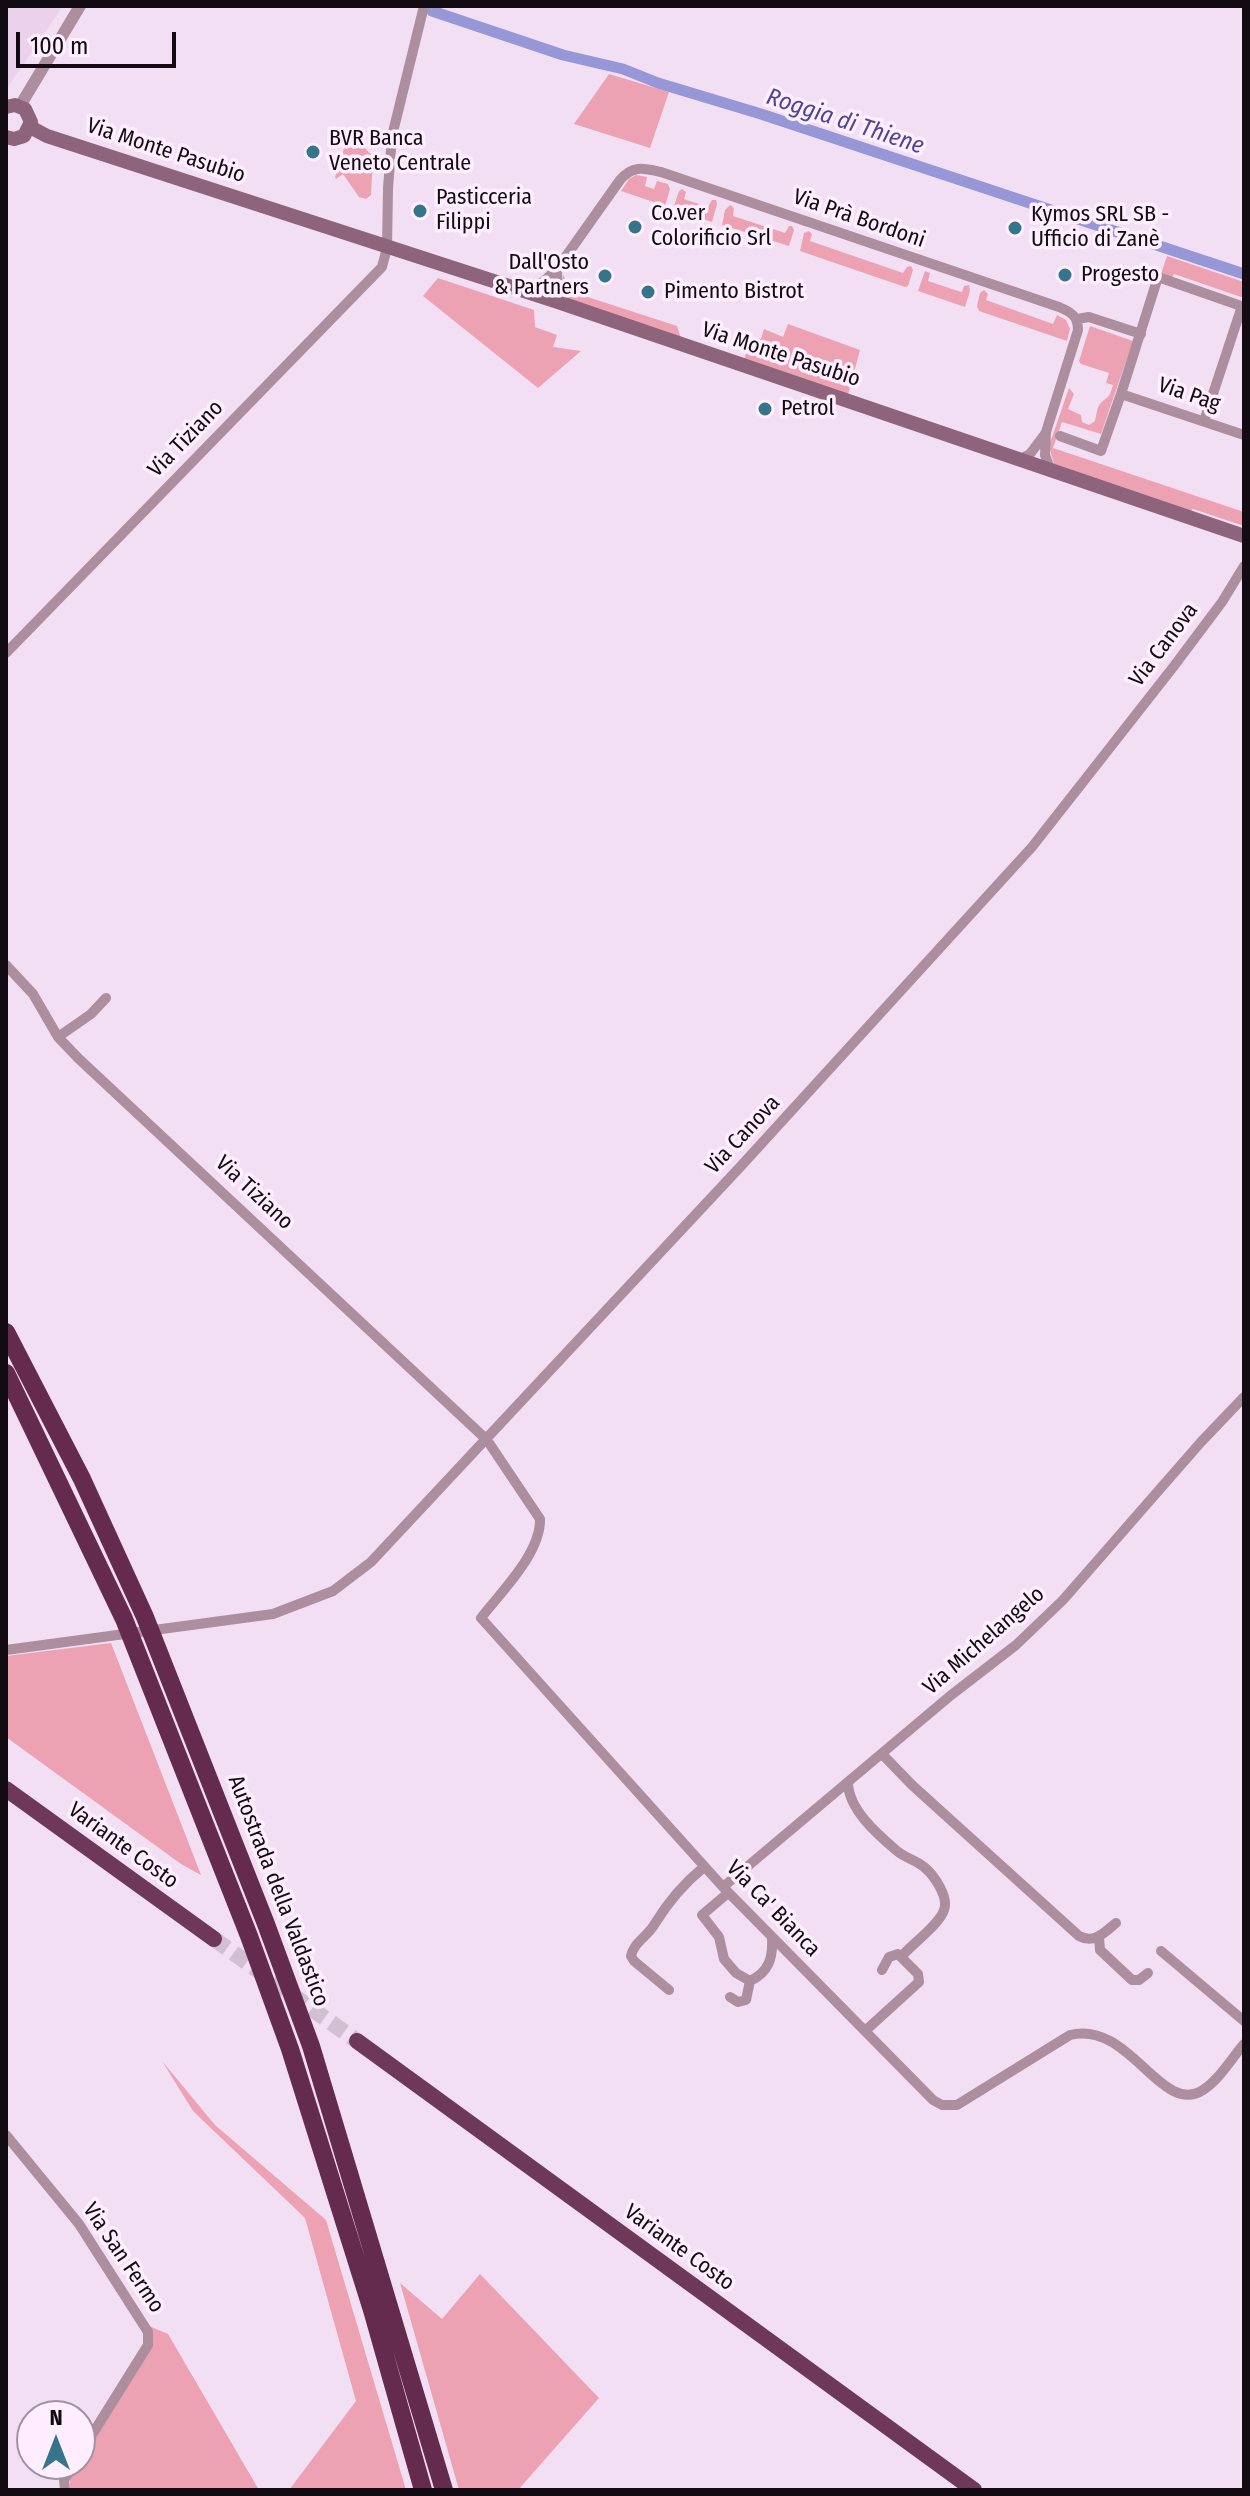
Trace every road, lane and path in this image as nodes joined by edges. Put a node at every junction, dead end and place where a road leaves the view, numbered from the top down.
1 (80, 6) edge
2 (424, 6) edge
3 (13, 107) edge
4 (30, 127) junction
5 (6, 137) edge
6 (387, 248) junction
7 (557, 269) junction
8 (521, 290) junction
9 (558, 302) junction
10 (1243, 306) edge
11 (1077, 319) junction
12 (1141, 334) junction
13 (1121, 394) junction
14 (1204, 421) junction
15 (1046, 432) junction
16 (1244, 435) edge
17 (1060, 436) dead end
18 (1019, 460) junction
19 (1051, 472) junction
20 (1244, 536) edge
21 (1244, 566) edge
22 (6, 653) edge
23 (6, 965) edge
24 (106, 998) dead end
25 (58, 1037) junction
26 (6, 1332) edge
27 (6, 1373) edge
28 (1244, 1397) edge
29 (487, 1440) junction
30 (6, 1650) edge
31 (882, 1754) junction
32 (848, 1782) junction
33 (6, 1789) edge
34 (704, 1867) junction
35 (726, 1890) junction
36 (1116, 1923) dead end
37 (1099, 1937) junction
38 (772, 1938) junction
39 (214, 1939) tunnel mouth
40 (1161, 1951) dead end
41 (902, 1956) junction
42 (882, 1970) dead end
43 (1148, 1973) dead end
44 (750, 1981) junction
45 (669, 1990) dead end
46 (730, 1997) dead end
47 (1244, 2021) edge
48 (865, 2031) junction
49 (357, 2041) tunnel mouth
50 (1244, 2044) edge
51 (6, 2135) edge
52 (96, 2428) edge
53 (423, 2490) edge
54 (444, 2490) edge
55 (974, 2490) edge

1 - 3 street
2 - 6 street
3 - 4 main road
4 - 5 main road
4 - 6 main road, Via Monte Pasubio
6 - 8 main road, Via Monte Pasubio
6 - 22 street, Via Tiziano
7 - 8 street, Via Prà Bordoni
7 - 9 street
7 - 11 street, Via Prà Bordoni
8 - 9 main road, Via Monte Pasubio
9 - 18 main road, Via Monte Pasubio
10 - 12 street, Via Pag
10 - 14 street
11 - 12 street
11 - 15 street
12 - 13 street, Via Pag
13 - 14 street, Via Pag
13 - 17 street, Via Pag
14 - 16 street, Via Pag
15 - 18 street
15 - 19 street
18 - 19 main road, Via Monte Pasubio
19 - 20 main road, Via Monte Pasubio
21 - 29 street, Via Canova
23 - 25 street, Via Tiziano
24 - 25 street
25 - 29 street, Via Tiziano
26 - 54 highway, Autostrada della Valdastico
27 - 53 highway, Autostrada della Valdastico
28 - 31 street, Via Michelangelo
29 - 30 street, Via Canova
29 - 34 street, Via Ca' Bianca
31 - 32 street, Via Michelangelo
31 - 37 street
32 - 35 street, Via Michelangelo
32 - 41 street
33 - 39 highway, Variante Costo
34 - 35 street, Via Ca' Bianca
34 - 45 street
35 - 38 street, Via Ca' Bianca
35 - 44 street, Via Michelangelo
36 - 37 street
37 - 43 street
38 - 44 street
38 - 48 street, Via Ca' Bianca
40 - 47 street
41 - 42 street
41 - 48 street
44 - 46 street
48 - 50 street, Via Ca' Bianca
49 - 55 highway, Variante Costo
51 - 52 street, Via San Fermo

